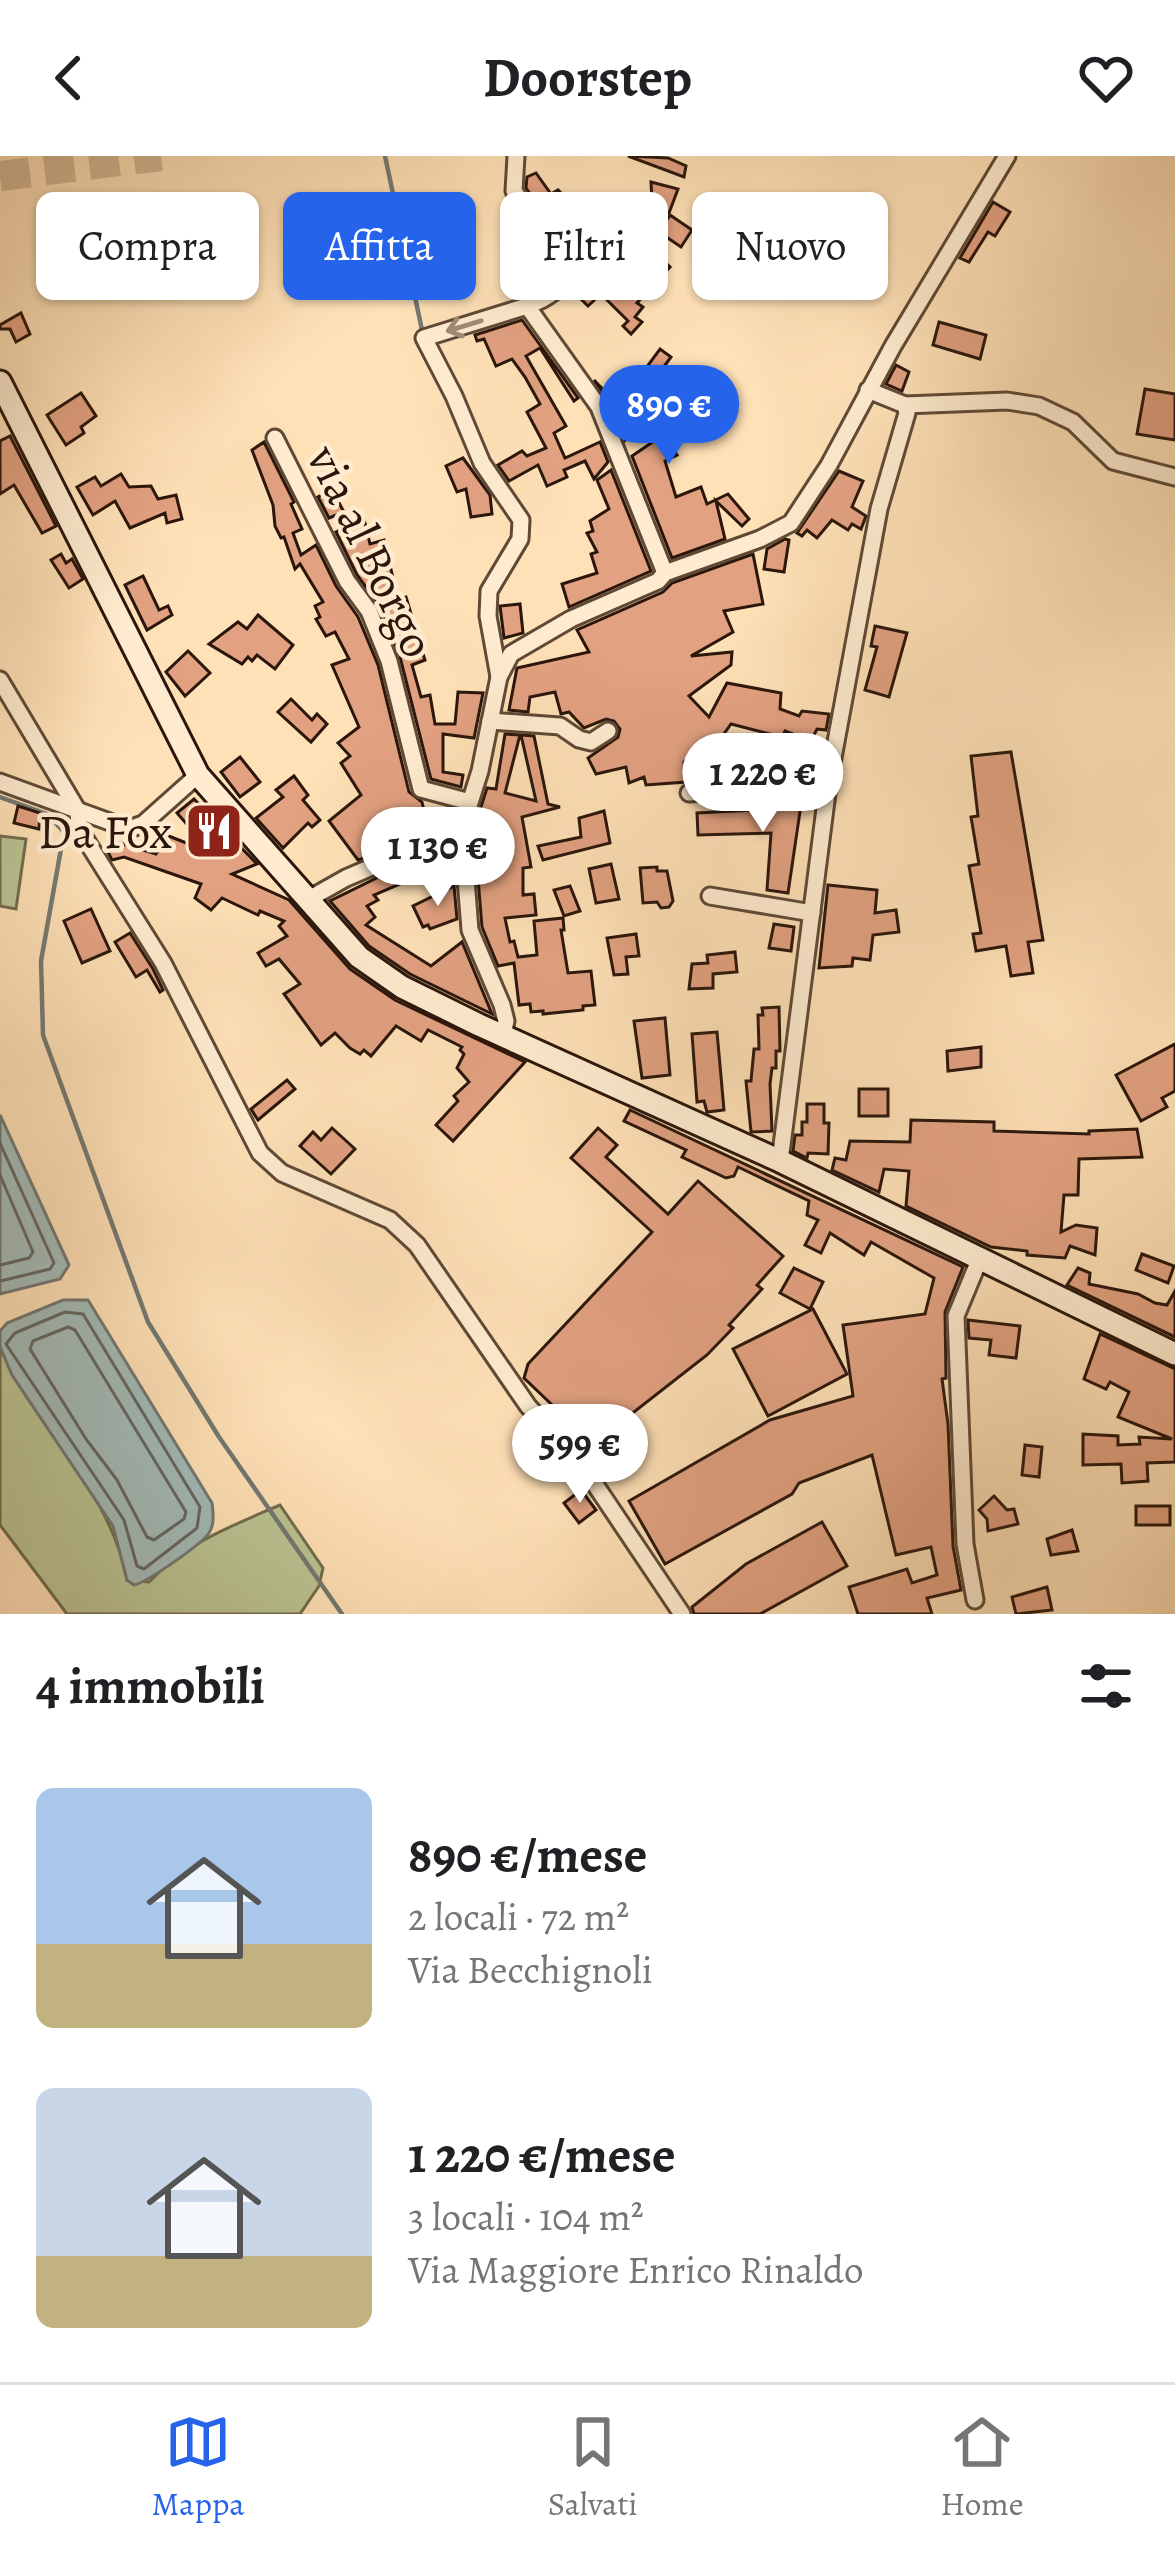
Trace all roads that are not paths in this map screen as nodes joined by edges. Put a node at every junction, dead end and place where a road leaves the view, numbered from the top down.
1 (516, 156) edge
2 (1007, 156) edge
3 (527, 306) junction
4 (0, 382) edge
5 (868, 390) junction
6 (905, 405) junction
7 (274, 438) dead end
8 (1175, 477) edge
9 (665, 573) junction
10 (499, 677) junction
11 (0, 680) edge
12 (490, 721) junction
13 (608, 731) dead end
14 (198, 776) junction
15 (0, 782) edge
16 (828, 785) junction
17 (689, 793) dead end
18 (470, 802) junction
19 (78, 812) junction
20 (462, 832) junction
21 (710, 896) dead end
22 (307, 900) junction
23 (812, 914) junction
24 (503, 1035) junction
25 (780, 1162) junction
26 (980, 1258) junction
27 (1175, 1354) edge
28 (975, 1600) dead end
29 (682, 1614) edge

1 - 3 street
2 - 5 street
3 - 9 street
3 -> 10 street
4 - 14 main road
5 - 6 street
5 - 9 street
6 - 8 street
6 - 16 street
7 - 18 street, via al Borgo
9 - 10 street
10 - 12 street
11 - 19 street
12 - 13 street
12 - 18 street
14 - 19 street
14 - 22 main road
15 - 19 street
16 - 17 street
16 - 23 street
18 - 20 street
19 - 29 street
20 - 22 street
20 - 24 street
21 - 23 street
22 - 24 main road
23 - 25 street
24 - 25 main road
25 - 26 main road
26 - 27 main road
26 - 28 street

